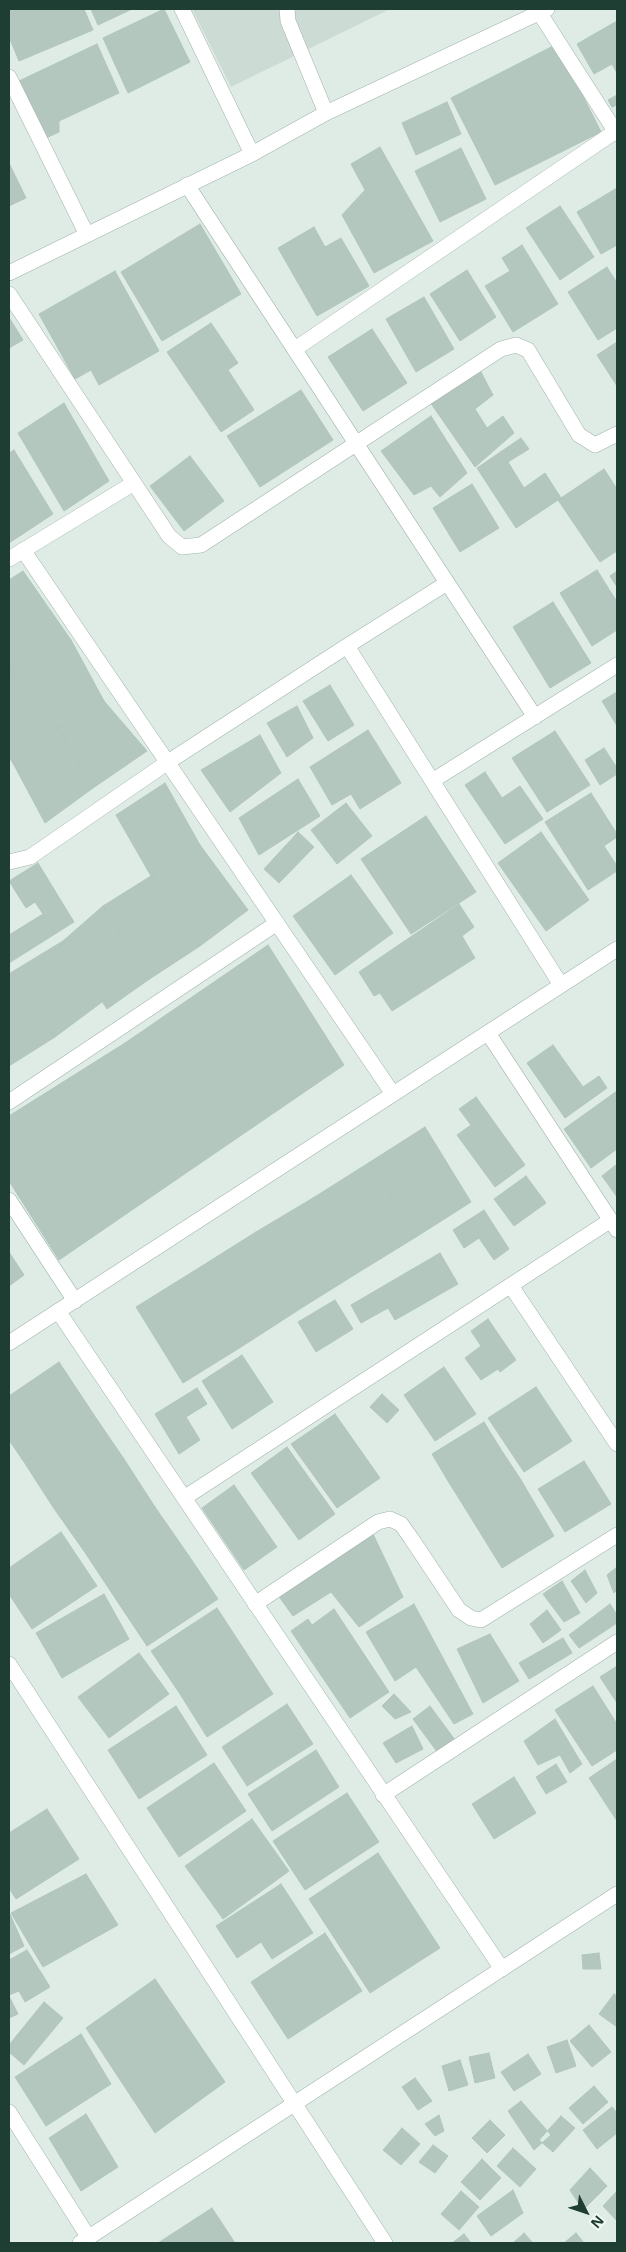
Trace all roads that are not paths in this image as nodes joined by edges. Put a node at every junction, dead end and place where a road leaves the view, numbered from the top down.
1 (182, 9) edge
2 (287, 9) edge
3 (543, 11) edge
4 (9, 78) edge
5 (326, 113) junction
6 (616, 133) edge
7 (252, 154) junction
8 (187, 185) junction
9 (87, 235) junction
10 (9, 273) edge
11 (9, 294) edge
12 (295, 349) junction
13 (617, 434) edge
14 (356, 444) junction
15 (134, 483) junction
16 (23, 550) junction
17 (9, 559) edge
18 (447, 583) junction
19 (347, 646) junction
20 (617, 665) edge
21 (535, 717) junction
22 (168, 762) junction
23 (432, 781) junction
24 (9, 862) edge
25 (277, 923) junction
26 (617, 949) edge
27 (561, 985) junction
28 (488, 1033) junction
29 (393, 1094) junction
30 (9, 1102) edge
31 (9, 1200) edge
32 (614, 1225) edge
33 (511, 1286) junction
34 (75, 1301) junction
35 (58, 1311) junction
36 (9, 1343) edge
37 (617, 1444) edge
38 (184, 1498) junction
39 (617, 1535) edge
40 (255, 1604) junction
41 (617, 1642) edge
42 (9, 1664) edge
43 (383, 1795) junction
44 (617, 1894) edge
45 (502, 1969) junction
46 (295, 2104) junction
47 (9, 2112) edge
48 (85, 2241) edge
49 (385, 2243) edge

1 - 7 street
2 - 5 street
3 - 5 street
3 - 6 street
4 - 9 street
5 - 7 street
6 - 12 street
7 - 8 street
8 - 9 street
8 - 12 street
9 - 10 street
11 - 15 street
12 - 14 street
13 - 14 street
14 - 15 street
14 - 18 street
15 - 16 street
16 - 17 street
16 - 22 street
18 - 19 street
18 - 21 street
19 - 22 street
19 - 23 street
20 - 21 street
21 - 23 street
22 - 24 street
22 - 25 street
23 - 27 street
25 - 29 street
25 - 30 street
26 - 27 street
27 - 28 street
28 - 29 street
28 - 32 street
29 - 34 street
31 - 34 street
32 - 33 street
33 - 37 street
33 - 38 street
34 - 35 street
35 - 36 street
35 - 38 street
38 - 40 street
39 - 40 street
40 - 43 street
41 - 43 street
42 - 46 street
43 - 45 street
44 - 45 street
45 - 46 street
46 - 48 street
46 - 49 street
47 - 48 street

